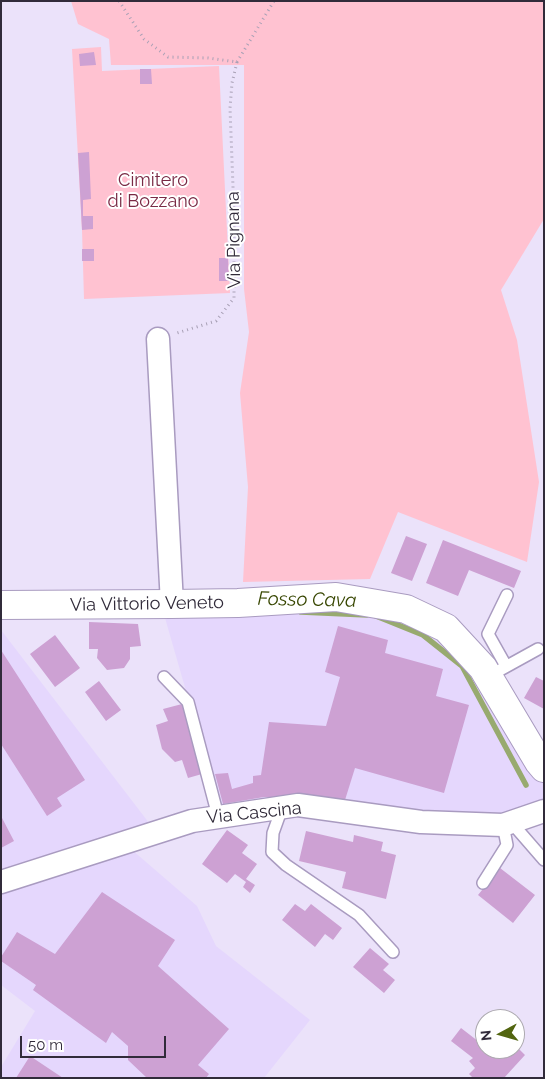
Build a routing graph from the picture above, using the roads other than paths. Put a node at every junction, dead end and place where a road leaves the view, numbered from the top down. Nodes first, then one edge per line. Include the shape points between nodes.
1 (158, 339) road end
2 (507, 595) dead end
3 (1, 604) edge
4 (172, 604) junction
5 (538, 649) dead end
6 (497, 671) junction
7 (164, 676) dead end
8 (544, 768) edge
9 (282, 808) junction
10 (544, 811) edge
11 (218, 816) junction
12 (507, 824) junction
13 (544, 860) edge
14 (1, 882) edge
15 (483, 883) dead end
16 (393, 952) dead end

1 - 4 street
2 - 6 lane via 488,634
3 - 4 street, Via Vittorio Veneto
4 - 6 street, Via Vittorio Veneto via 336,597 406,609 446,628 483,668
5 - 6 lane
6 - 8 street, Via Vittorio Veneto
7 - 11 lane via 188,702
9 - 11 street, Via Cascina
9 - 12 street, Via Cascina via 298,805 421,822
9 - 16 lane via 272,852 359,915
10 - 12 street, Via Cascina
11 - 14 street, Via Cascina via 192,820
12 - 13 lane
12 - 15 lane via 507,845

